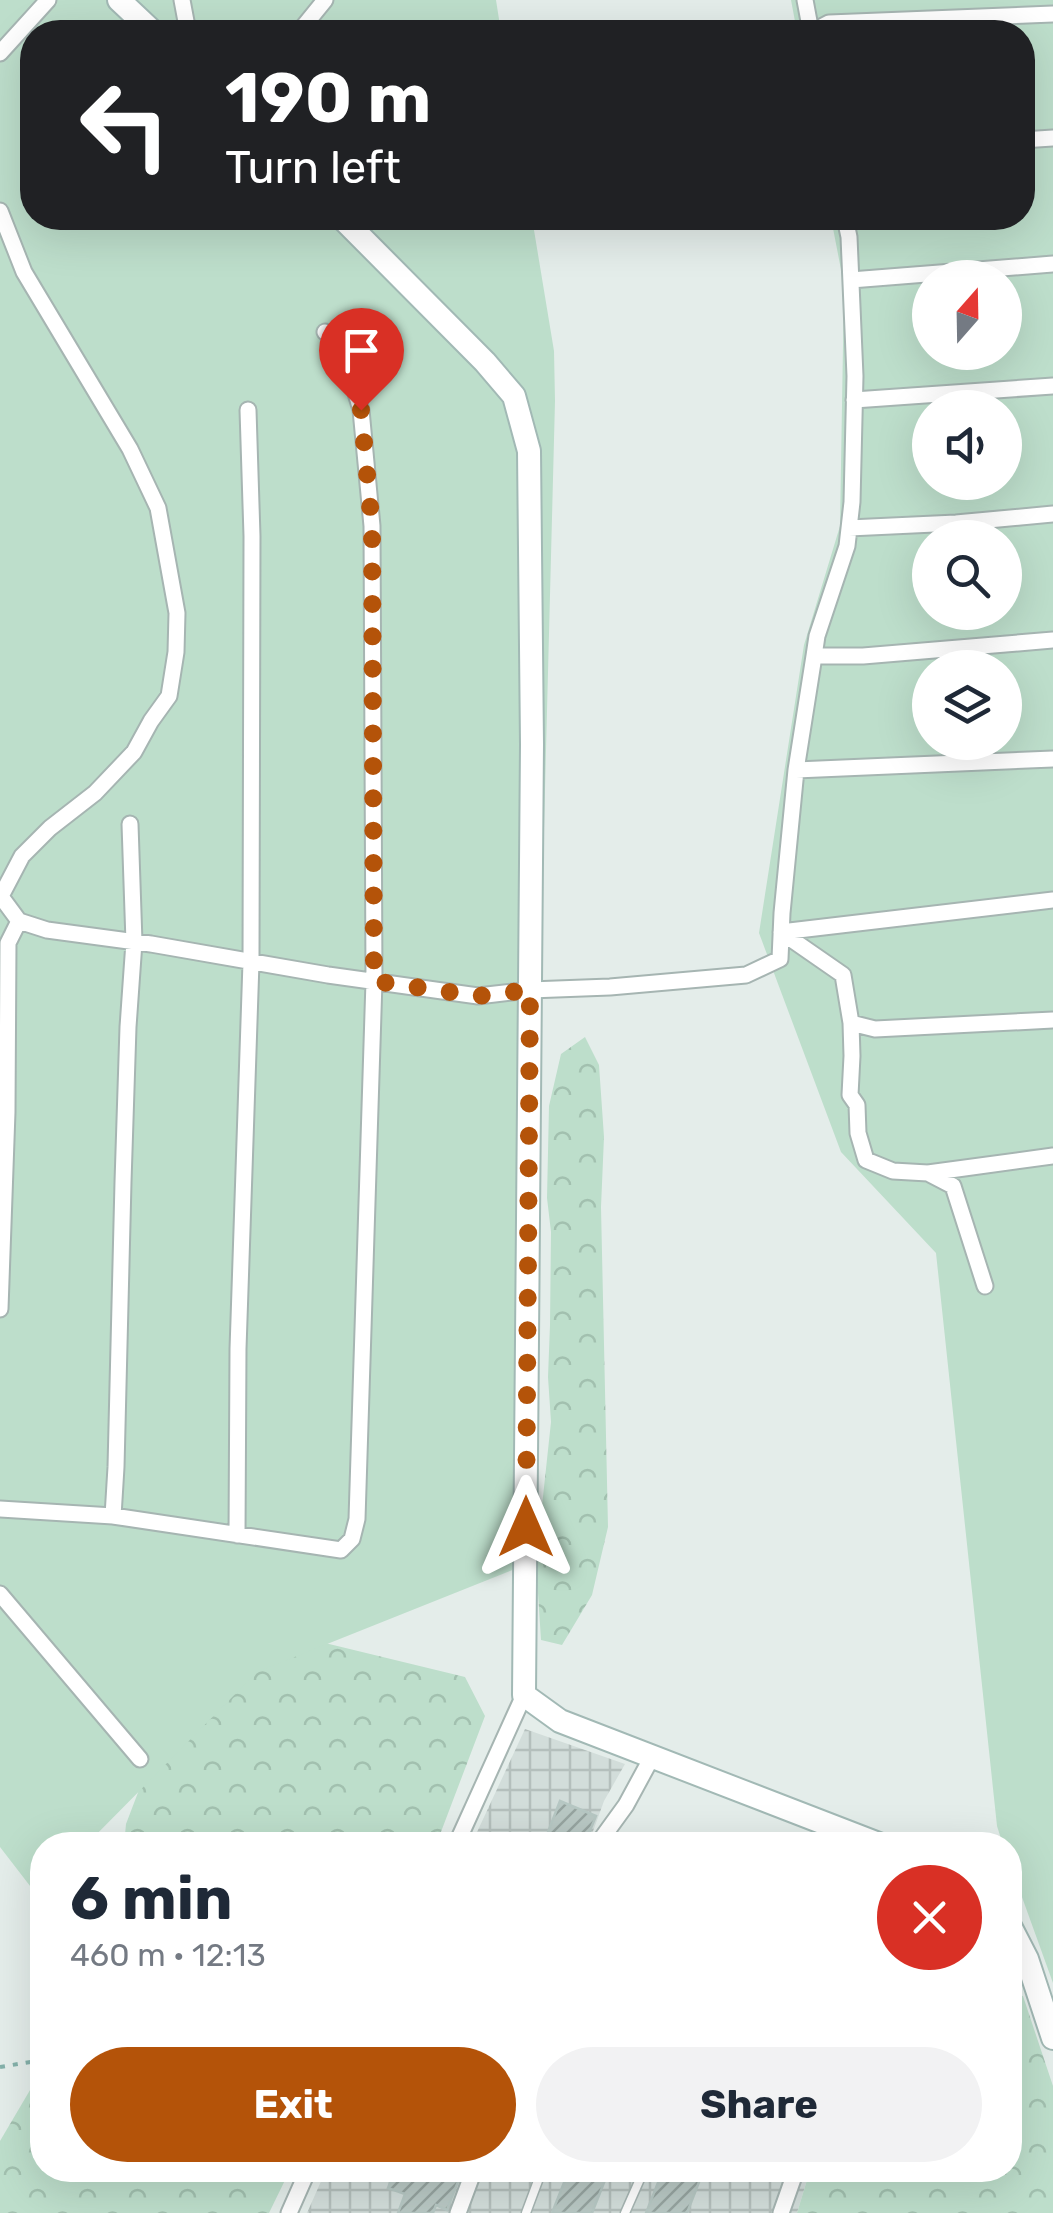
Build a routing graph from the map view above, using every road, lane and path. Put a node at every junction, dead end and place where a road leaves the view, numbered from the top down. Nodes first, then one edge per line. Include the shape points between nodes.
1 (48, 0) edge
2 (119, 0) edge
3 (325, 0) edge
4 (1053, 14) edge
5 (30, 20) edge
6 (140, 20) edge
7 (309, 20) edge
8 (904, 20) edge
9 (20, 31) edge
10 (0, 53) edge
11 (0, 211) edge
12 (354, 230) edge
13 (847, 230) edge
14 (1053, 264) edge
15 (851, 280) junction
16 (324, 332) dead end
17 (1053, 386) edge
18 (854, 400) junction
19 (248, 410) dead end
20 (1053, 514) edge
21 (849, 528) junction
22 (1053, 640) edge
23 (814, 656) junction
24 (1053, 759) edge
25 (796, 770) junction
26 (130, 824) dead end
27 (1, 898) edge
28 (1053, 900) edge
29 (19, 921) junction
30 (781, 932) junction
31 (134, 942) junction
32 (251, 962) junction
33 (374, 981) junction
34 (530, 990) junction
35 (1053, 1020) edge
36 (850, 1023) junction
37 (1053, 1156) edge
38 (928, 1174) junction
39 (985, 1286) dead end
40 (0, 1309) edge
41 (0, 1509) edge
42 (113, 1516) junction
43 (237, 1535) junction
44 (0, 1595) edge
45 (524, 1695) junction
46 (652, 1756) junction
47 (140, 1759) dead end
48 (462, 1832) edge
49 (607, 1832) edge
50 (848, 1832) edge
51 (1022, 1949) edge
52 (1053, 2038) edge
53 (30, 2062) edge
54 (0, 2067) edge
55 (302, 2182) edge
56 (470, 2182) edge
57 (538, 2182) edge
58 (639, 2182) edge
59 (792, 2182) edge
60 (288, 2213) edge
61 (458, 2213) edge
62 (526, 2213) edge
63 (625, 2213) edge
64 (782, 2213) edge

1 - 5 street
2 - 6 street
3 - 7 street
4 - 8 street
9 - 10 street
11 - 27 street via 24,272 158,508 177,613 169,696 134,752 22,856
12 - 34 street via 514,396 529,450
13 - 15 street
14 - 15 street
15 - 18 street
16 - 33 street via 340,340 361,410 372,526
17 - 18 street
18 - 21 street
19 - 32 street
20 - 21 street
21 - 23 street
22 - 23 street
23 - 25 street
24 - 25 street
25 - 30 street
26 - 31 street
27 - 29 street
28 - 30 street
29 - 31 street
29 - 40 street via 8,943
30 - 34 street via 780,960 746,975
30 - 36 street via 842,975
31 - 32 street
31 - 42 street
32 - 33 street
32 - 43 street
33 - 34 street via 478,996
33 - 43 street via 352,1540 341,1550
34 - 45 street
35 - 36 street via 874,1028
36 - 38 street via 850,1095 866,1160
37 - 38 street
38 - 39 street via 952,1186
41 - 42 street
42 - 43 street
44 - 47 street
45 - 46 street via 560,1721
45 - 48 street
46 - 49 street
46 - 50 street
51 - 52 street
53 - 54 path
55 - 60 street
56 - 61 street
57 - 62 lane
58 - 63 lane
59 - 64 street

